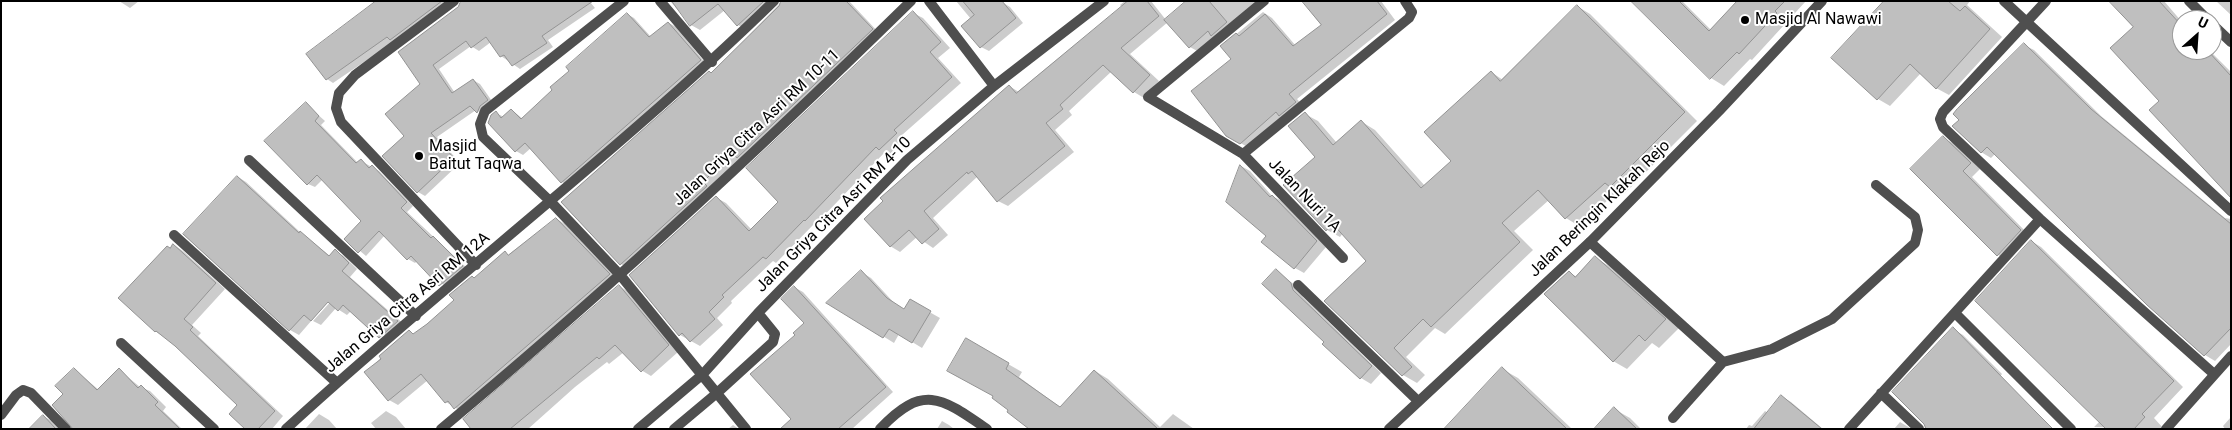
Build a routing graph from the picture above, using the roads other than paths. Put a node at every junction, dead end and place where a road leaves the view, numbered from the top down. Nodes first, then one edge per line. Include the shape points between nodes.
1 (454, 1) edge
2 (624, 1) edge
3 (660, 1) edge
4 (774, 1) edge
5 (911, 1) edge
6 (928, 1) edge
7 (1104, 1) edge
8 (1264, 1) edge
9 (1405, 1) edge
10 (1822, 1) edge
11 (2004, 1) edge
12 (2046, 1) edge
13 (2189, 1) edge
14 (2198, 10) edge
15 (2028, 22) junction
16 (712, 62) junction
17 (994, 86) junction
18 (1243, 154) junction
19 (249, 160) dead end
20 (1876, 186) dead end
21 (551, 202) junction
22 (2231, 211) edge
23 (2040, 219) junction
24 (174, 235) dead end
25 (1590, 242) junction
26 (1343, 258) dead end
27 (476, 265) junction
28 (621, 276) junction
29 (1298, 285) dead end
30 (1955, 312) junction
31 (758, 313) junction
32 (416, 316) junction
33 (121, 343) dead end
34 (2231, 356) edge
35 (1723, 362) junction
36 (703, 374) junction
37 (2214, 374) junction
38 (337, 382) junction
39 (717, 393) junction
40 (1881, 394) junction
41 (1418, 401) junction
42 (1, 415) edge
43 (1673, 418) dead end
44 (66, 429) edge
45 (214, 429) edge
46 (286, 429) edge
47 (441, 429) edge
48 (638, 429) edge
49 (674, 429) edge
50 (746, 429) edge
51 (880, 429) edge
52 (987, 429) edge
53 (1389, 429) edge
54 (1849, 429) edge
55 (1919, 429) edge
56 (2071, 429) edge
57 (2166, 429) edge

1 - 27 street via 355,75 338,93 336,108 341,122
2 - 21 street via 485,111 480,124 483,137
3 - 16 street
4 - 16 street, Jalan Griya Citra Asri RM 12A
5 - 28 street, Jalan Griya Citra Asri RM 10-11
6 - 17 street
7 - 17 street, Jalan Griya Citra Asri RM 4-10
8 - 18 street, Jalan Nuri 1A via 1148,98
9 - 18 street via 1411,14
10 - 25 street, Jalan Beringin Klakah Rejo
11 - 15 street
12 - 15 street
13 - 14 street
15 - 22 street
15 - 23 street via 1940,119 1943,127
16 - 21 street, Jalan Griya Citra Asri RM 12A
17 - 31 street, Jalan Griya Citra Asri RM 4-10 via 907,160
18 - 26 street, Jalan Nuri 1A
19 - 32 street
20 - 35 street via 1915,217 1918,230 1915,243 1832,319 1772,350
21 - 27 street, Jalan Griya Citra Asri RM 12A
21 - 28 street
23 - 30 street
23 - 37 street
24 - 38 street
25 - 35 street
25 - 41 street, Jalan Beringin Klakah Rejo
27 - 32 street, Jalan Griya Citra Asri RM 12A
28 - 36 street
28 - 47 street, Jalan Griya Citra Asri RM 10-11
29 - 41 street
30 - 40 street
30 - 56 street
31 - 36 street, Jalan Griya Citra Asri RM 4-10
31 - 39 street via 775,334 773,342
32 - 38 street, Jalan Griya Citra Asri RM 12A
33 - 45 street
34 - 37 street
35 - 43 street
36 - 39 street
36 - 48 street, Jalan Griya Citra Asri RM 4-10
37 - 57 street
38 - 46 street, Jalan Griya Citra Asri RM 12A
39 - 49 street
39 - 50 street
40 - 54 street
40 - 55 street
41 - 53 street, Jalan Beringin Klakah Rejo
42 - 44 street via 22,390 30,393
51 - 52 street via 910,402 928,399 951,404

